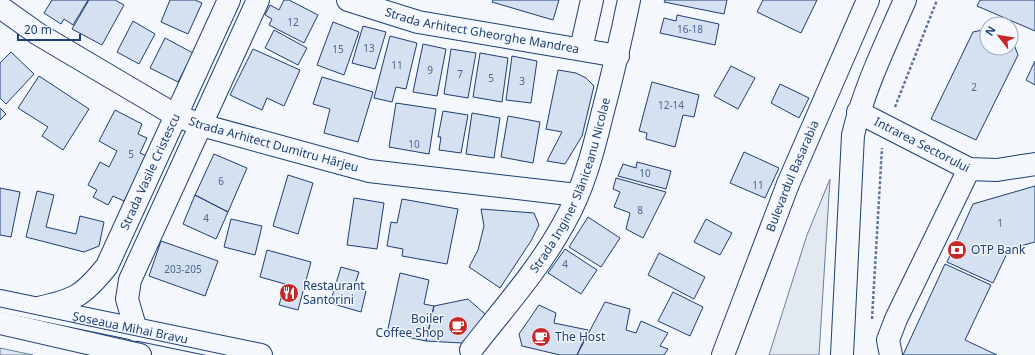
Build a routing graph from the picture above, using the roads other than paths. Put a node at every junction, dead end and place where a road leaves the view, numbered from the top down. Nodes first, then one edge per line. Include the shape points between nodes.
1 (229, 0) edge
2 (258, 0) edge
3 (348, 0) edge
4 (592, 0) edge
5 (629, 0) edge
6 (868, 0) edge
7 (905, 0) edge
8 (3, 16) edge
9 (581, 49) junction
10 (618, 56) junction
11 (858, 112) junction
12 (175, 115) junction
13 (201, 125) junction
14 (1035, 164) edge
15 (969, 170) junction
16 (577, 195) junction
17 (0, 301) edge
18 (38, 308) junction
19 (0, 323) edge
20 (136, 330) junction
21 (472, 350) dead end
22 (140, 355) edge
23 (261, 355) edge
24 (723, 355) edge
25 (842, 355) edge
26 (891, 355) edge

1 - 12 street, Strada Vasile Cristescu
2 - 13 street
3 - 9 street, Strada Arhitect Gheorghe Mandrea via 418,22
4 - 9 street
5 - 10 street, Strada Inginer Slăniceanu Nicolae
6 - 24 street, Bulevardul Basarabia via 785,191
7 - 11 street
8 - 12 street, Strada Arhitect Dumitru Hârjeu
9 - 10 street, Strada Arhitect Gheorghe Mandrea
10 - 16 street, Strada Inginer Slăniceanu Nicolae via 595,144
11 - 15 street, Intrarea Sectorului
11 - 25 street via 852,152
12 - 13 street, Strada Arhitect Dumitru Hârjeu
12 - 18 street, Strada Vasile Cristescu via 107,266 90,287 77,297
13 - 16 street, Strada Arhitect Dumitru Hârjeu via 368,171
13 - 20 street via 130,280 127,299
14 - 15 street, Intrarea Sectorului via 997,170
15 - 26 street via 896,319 888,340
16 - 21 street, Strada Inginer Slăniceanu Nicolae via 546,254
17 - 18 street, Șoseaua Mihai Bravu
18 - 20 street, Șoseaua Mihai Bravu
19 - 22 street
20 - 23 street, Șoseaua Mihai Bravu

